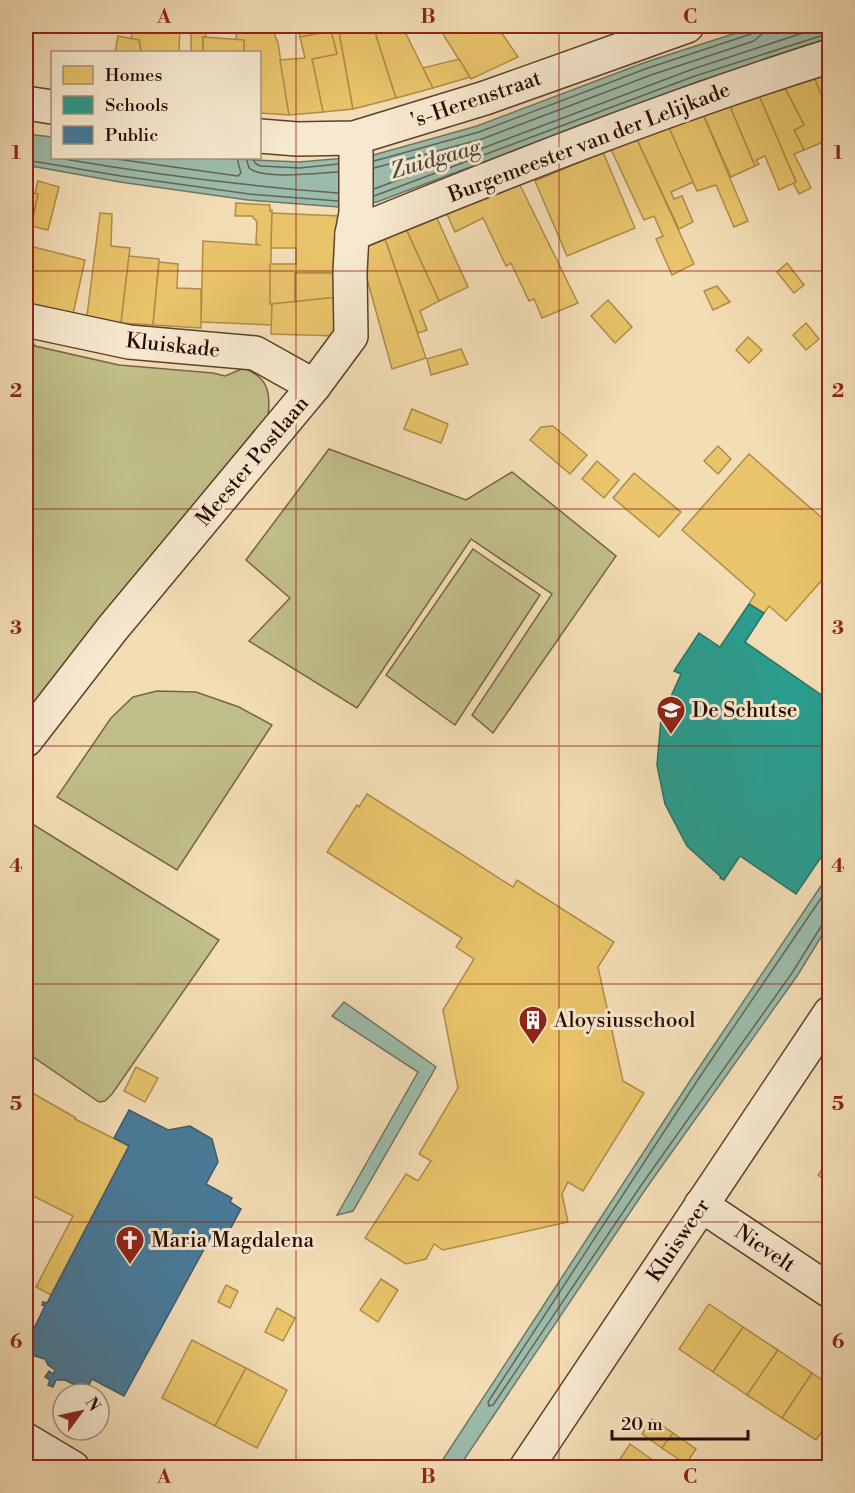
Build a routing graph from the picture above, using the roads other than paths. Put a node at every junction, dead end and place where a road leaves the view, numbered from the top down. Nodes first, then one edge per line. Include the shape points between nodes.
1 (687, 26) edge
2 (644, 32) edge
3 (830, 56) edge
4 (26, 103) edge
5 (51, 107) edge
6 (261, 136) edge
7 (355, 146) junction
8 (354, 223) junction
9 (26, 320) edge
10 (314, 386) junction
11 (26, 740) edge
12 (830, 1012) edge
13 (701, 1205) junction
14 (830, 1291) edge
15 (26, 1440) edge
16 (73, 1467) edge
17 (526, 1467) edge

1 - 2 street, 's-Herenstraat
2 - 7 street, 's-Herenstraat via 485,98
3 - 8 street, Burgemeester van der Lelijkade via 752,80
4 - 5 street
6 - 7 street, 's-Herenstraat
7 - 8 street, Meester Postlaan
8 - 10 street, Meester Postlaan via 351,336
9 - 10 street, Kluiskade via 129,342 255,353
10 - 11 street, Meester Postlaan via 112,629
12 - 13 street, Kluisweer
13 - 14 street, Nievelt
13 - 17 street, Kluisweer
15 - 16 street

